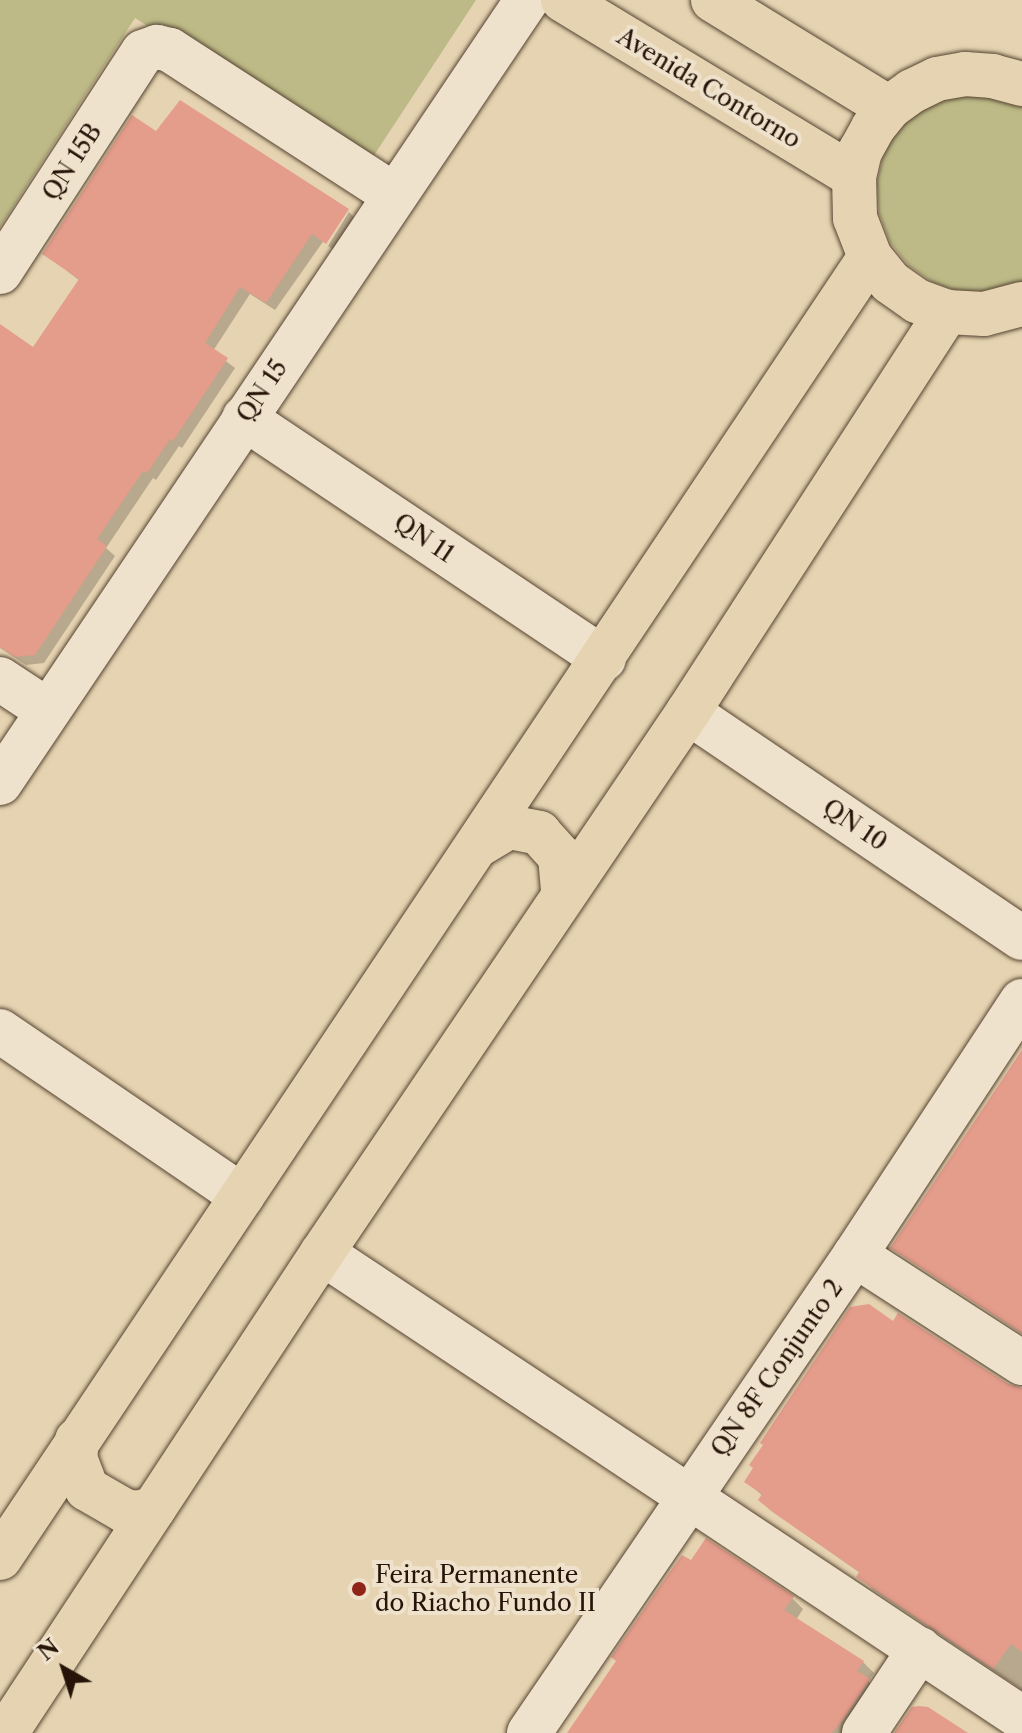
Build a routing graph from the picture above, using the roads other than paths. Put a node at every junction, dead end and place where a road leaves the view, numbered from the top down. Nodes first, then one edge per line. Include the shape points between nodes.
1 (527, 0) edge
2 (563, 0) edge
3 (713, 0) edge
4 (1012, 73) edge
5 (889, 108) junction
6 (854, 176) junction
7 (394, 195) junction
8 (870, 257) junction
9 (0, 272) edge
10 (1022, 304) edge
11 (947, 312) junction
12 (244, 418) junction
13 (604, 659) junction
14 (0, 679) edge
15 (47, 710) junction
16 (688, 712) junction
17 (0, 783) edge
18 (477, 846) junction
19 (563, 892) junction
20 (1022, 938) edge
21 (1022, 1001) edge
22 (0, 1031) edge
23 (242, 1196) junction
24 (322, 1253) junction
25 (855, 1255) junction
26 (1022, 1363) edge
27 (77, 1440) junction
28 (688, 1498) junction
29 (154, 1508) junction
30 (0, 1558) edge
31 (920, 1649) junction
32 (1022, 1718) edge
33 (6, 1733) edge
34 (529, 1733) edge
35 (864, 1733) edge

1 - 7 street, QN 15
2 - 6 main road, Avenida Contorno
3 - 5 main road
4 - 5 main road via 937,79
5 - 6 main road via 860,151
6 - 8 main road via 855,218
7 - 9 street, QN 15B via 170,50 157,47 143,52
7 - 12 street, QN 15
8 - 11 main road via 890,282 917,301
8 - 13 main road
10 - 11 main road via 984,314
11 - 16 main road
12 - 13 street, QN 11
12 - 15 street, QN 15
13 - 18 main road
14 - 15 street
15 - 17 street, QN 15
16 - 19 main road
16 - 20 street, QN 10
18 - 19 main road via 509,827 539,833 560,856
18 - 23 main road
19 - 24 main road
21 - 25 street, QN 8F Conjunto 2
22 - 23 street
23 - 27 main road
24 - 28 street
24 - 29 main road
25 - 26 street
25 - 28 street, QN 8F Conjunto 2
27 - 29 main road via 75,1458 87,1489 125,1511
27 - 30 main road
28 - 31 street
28 - 34 street, QN 8F Conjunto 2
29 - 33 main road
31 - 32 street
31 - 35 street

